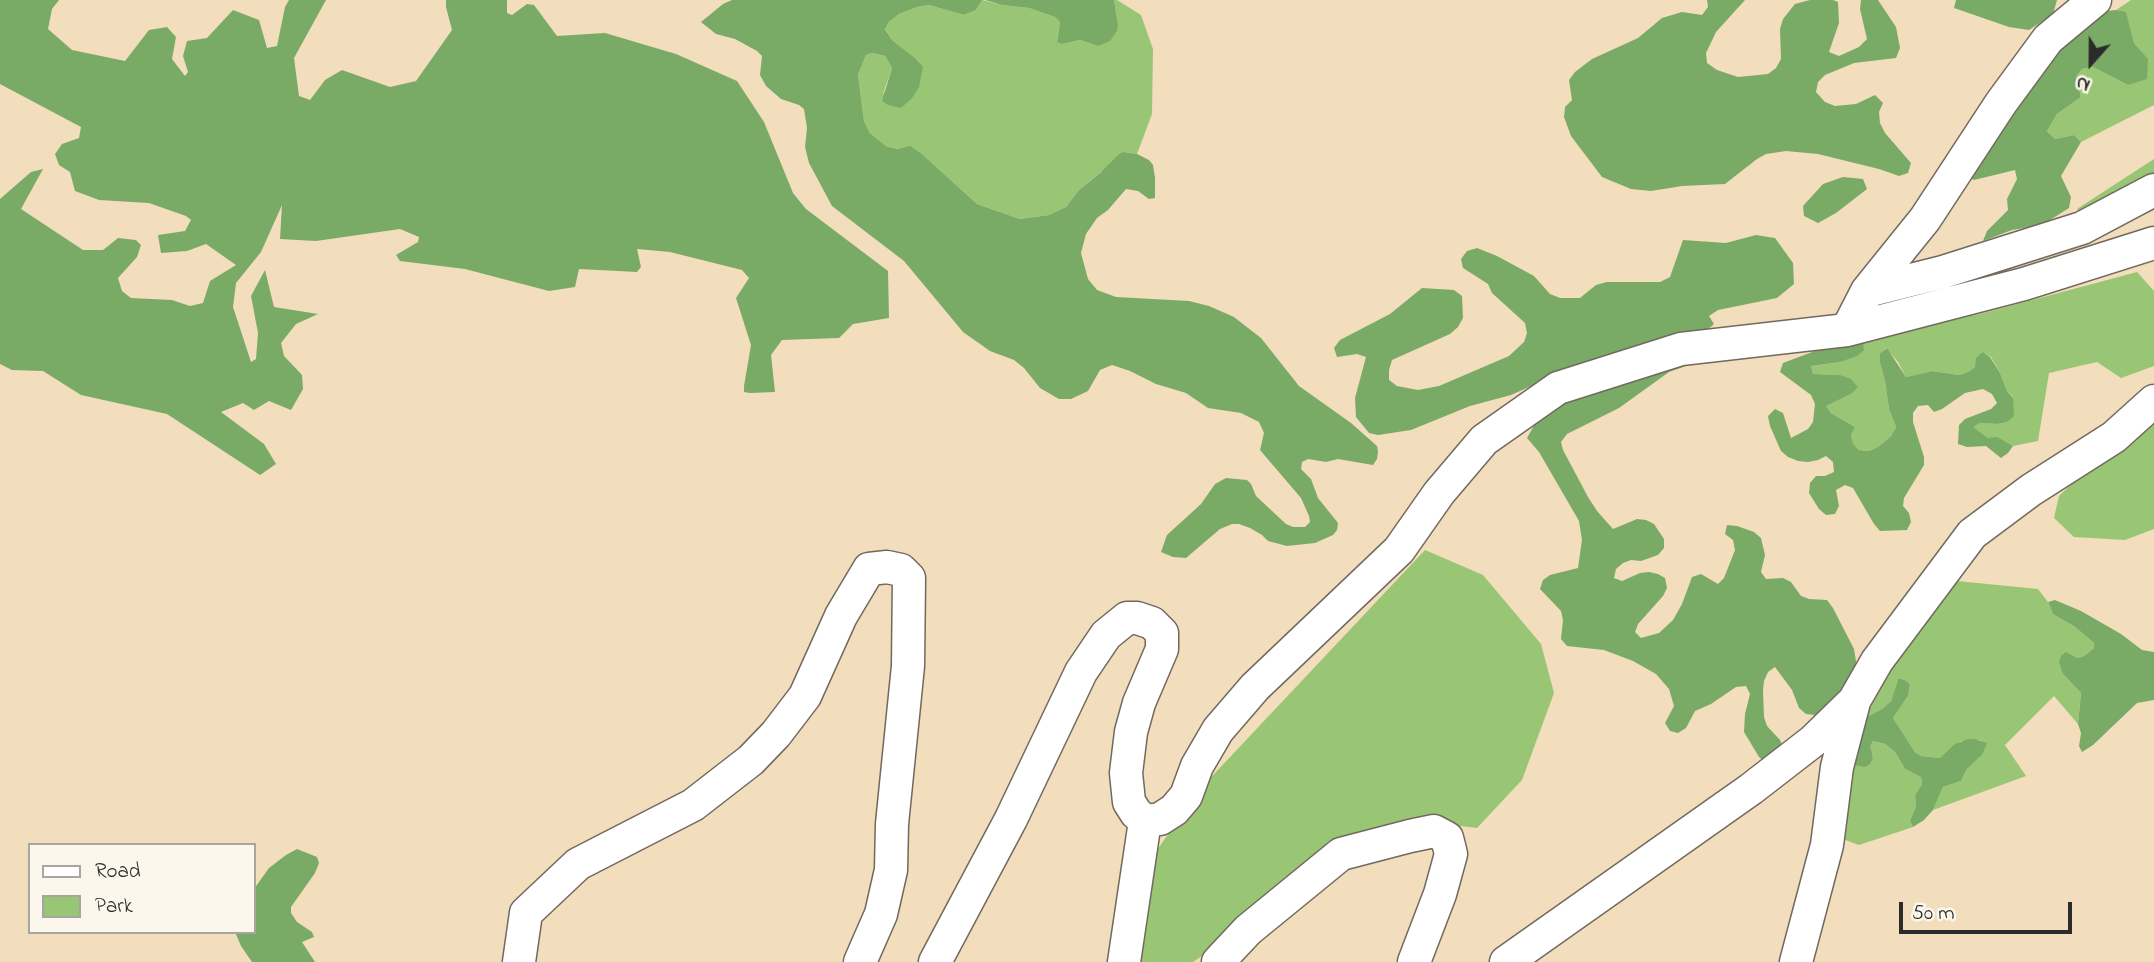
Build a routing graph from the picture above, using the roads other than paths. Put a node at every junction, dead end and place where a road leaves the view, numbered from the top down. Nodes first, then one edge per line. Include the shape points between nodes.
1 (2095, 0) edge
2 (2154, 190) edge
3 (2154, 243) edge
4 (1867, 291) junction
5 (1847, 330) junction
6 (2154, 401) edge
7 (1854, 701) junction
8 (1144, 821) junction
9 (519, 962) edge
10 (860, 962) edge
11 (935, 962) edge
12 (1124, 962) edge
13 (1218, 962) edge
14 (1414, 962) edge
15 (1506, 962) edge
16 (1796, 962) edge

1 - 4 street via 2048,39 1925,219
2 - 4 street via 2082,229
3 - 5 street via 2024,284
4 - 5 street
5 - 8 street via 1681,349 1558,388 1485,440 1439,493 1399,550 1255,687 1218,730 1186,796 1174,810 1160,819
6 - 7 street via 2114,437 1972,534 1877,661
7 - 15 street via 1813,741 1752,789
7 - 16 street via 1837,767 1827,845
8 - 11 street via 1129,802 1126,773 1131,732 1162,649 1162,633 1152,623 1127,618 1106,635 1081,672
8 - 12 street
9 - 10 street via 526,913 578,864 692,805 751,760 776,734 805,696 841,616 869,569 887,567 901,570 909,578 908,666 891,870 881,914
13 - 14 street via 1259,921 1340,855 1434,831 1447,838 1451,854

